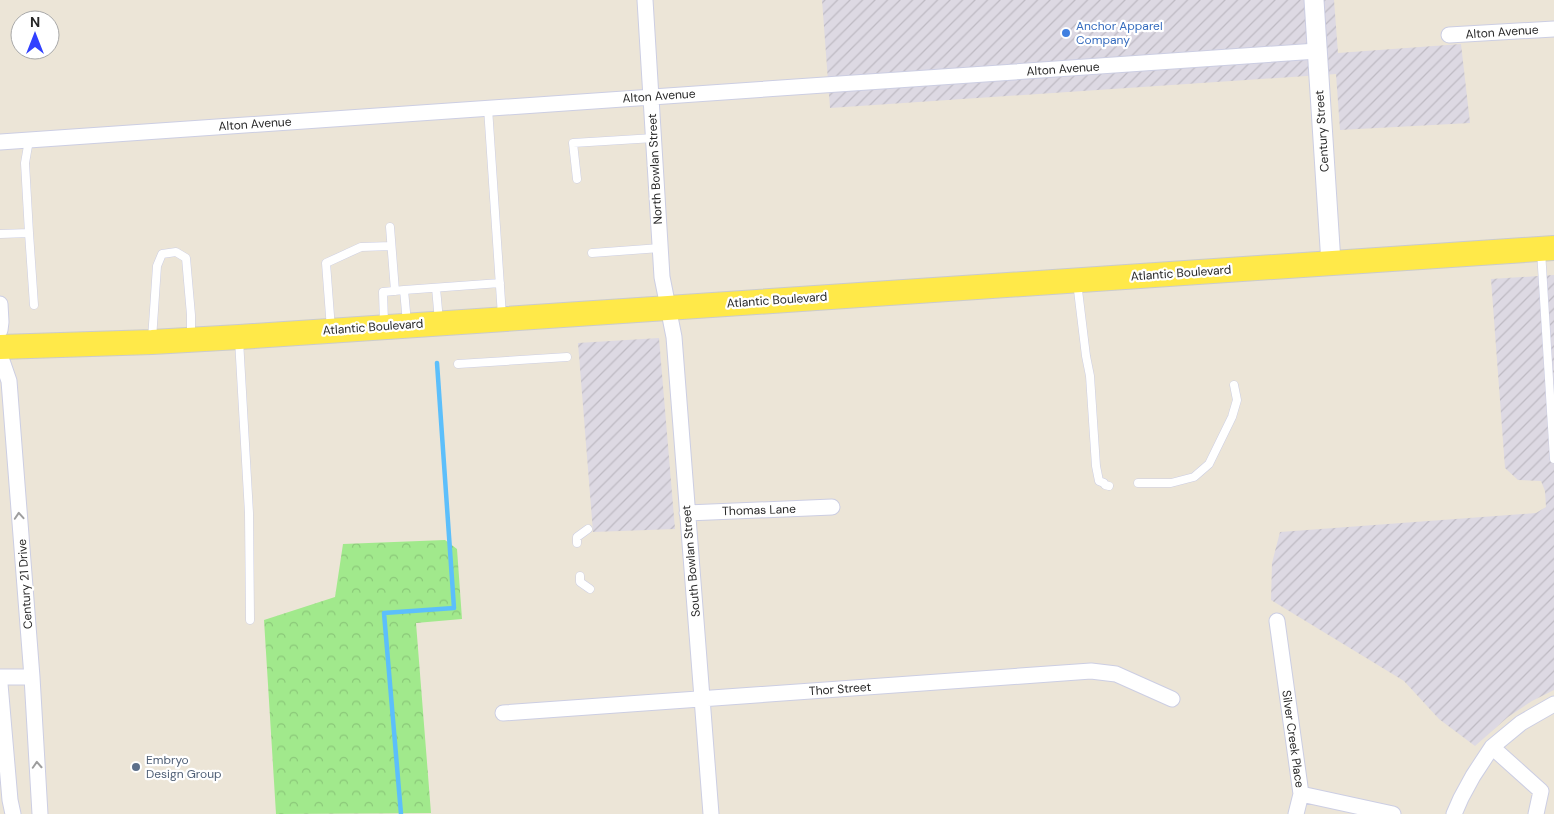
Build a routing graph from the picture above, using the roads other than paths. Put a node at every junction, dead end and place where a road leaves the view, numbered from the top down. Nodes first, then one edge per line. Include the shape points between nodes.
1 (645, 0) edge
2 (1314, 0) edge
3 (1554, 28) edge
4 (1450, 35) dead end
5 (1318, 51) junction
6 (651, 97) junction
7 (488, 108) junction
8 (654, 138) junction
9 (29, 140) junction
10 (0, 142) edge
11 (577, 179) dead end
12 (390, 226) dead end
13 (29, 233) junction
14 (0, 234) edge
15 (392, 246) junction
16 (660, 248) junction
17 (1548, 248) edge
18 (592, 253) dead end
19 (1331, 262) junction
20 (1077, 280) junction
21 (500, 283) junction
22 (436, 288) junction
23 (404, 290) junction
24 (395, 291) junction
25 (0, 304) edge
26 (34, 305) dead end
27 (668, 308) junction
28 (502, 319) junction
29 (439, 323) junction
30 (396, 326) junction
31 (0, 330) edge
32 (331, 330) junction
33 (239, 336) junction
34 (191, 340) junction
35 (152, 342) junction
36 (0, 347) edge
37 (0, 355) edge
38 (567, 357) dead end
39 (458, 364) dead end
40 (1234, 385) dead end
41 (1554, 459) edge
42 (1138, 483) dead end
43 (1109, 486) dead end
44 (832, 507) dead end
45 (686, 513) junction
46 (588, 529) dead end
47 (577, 543) dead end
48 (580, 576) dead end
49 (590, 589) dead end
50 (250, 620) dead end
51 (1277, 621) dead end
52 (0, 677) edge
53 (32, 677) junction
54 (0, 684) edge
55 (702, 699) junction
56 (1172, 699) dead end
57 (1554, 704) edge
58 (503, 713) dead end
59 (1492, 747) junction
60 (1547, 790) edge
61 (1301, 794) junction
62 (13, 814) edge
63 (40, 814) edge
64 (711, 814) edge
65 (1296, 814) edge
66 (1393, 814) edge
67 (1454, 814) edge
68 (1536, 814) edge

1 - 6 street, North Bowlan Street
2 - 5 street, Century Street
3 - 4 street, Alton Avenue
5 - 6 street, Alton Avenue
5 - 19 street, Century Street
6 - 7 street, Alton Avenue
6 - 8 street, North Bowlan Street
7 - 9 street, Alton Avenue
7 - 21 lane
8 - 11 lane via 573,143
8 - 16 street, North Bowlan Street
9 - 10 street, Alton Avenue
9 - 13 lane via 25,163
12 - 15 lane
13 - 14 lane
13 - 26 lane
15 - 24 lane
15 - 32 lane via 361,247 326,263
16 - 18 lane
16 - 27 street, North Bowlan Street
17 - 19 main road, Atlantic Boulevard
17 - 41 lane
19 - 20 main road, Atlantic Boulevard
20 - 27 main road, Atlantic Boulevard
20 - 43 lane via 1090,376 1098,481
21 - 22 lane
21 - 28 lane
22 - 23 lane
22 - 29 lane
23 - 24 lane
23 - 30 lane
24 - 30 lane via 383,292
25 - 31 street
27 - 28 main road, Atlantic Boulevard
27 - 45 street, South Bowlan Street via 674,337
28 - 29 main road, Atlantic Boulevard
29 - 30 main road, Atlantic Boulevard
30 - 32 main road, Atlantic Boulevard
32 - 33 main road, Atlantic Boulevard
33 - 34 main road, Atlantic Boulevard
33 - 50 lane via 249,513
34 - 35 main road, Atlantic Boulevard
34 - 35 lane via 186,258 176,252 162,254 157,266
35 - 36 main road, Atlantic Boulevard
53 -> 37 street, Century 21 Drive via 9,381
38 - 39 lane
40 - 42 lane via 1237,400 1209,464 1194,478 1171,483
44 - 45 street, Thomas Lane
45 - 55 street, South Bowlan Street
46 - 47 lane via 577,537
48 - 49 lane via 580,582
51 - 61 street, Silver Creek Place
52 - 53 street
63 -> 53 street, Century 21 Drive
54 - 62 street
55 - 56 street, Thor Street via 1091,671 1116,674
55 - 58 street, Thor Street
55 - 64 street, South Bowlan Street
57 - 59 street via 1521,723
59 - 60 street
59 - 67 street via 1472,776
60 - 68 street
61 - 65 street
61 - 66 street, Silver Creek Place

